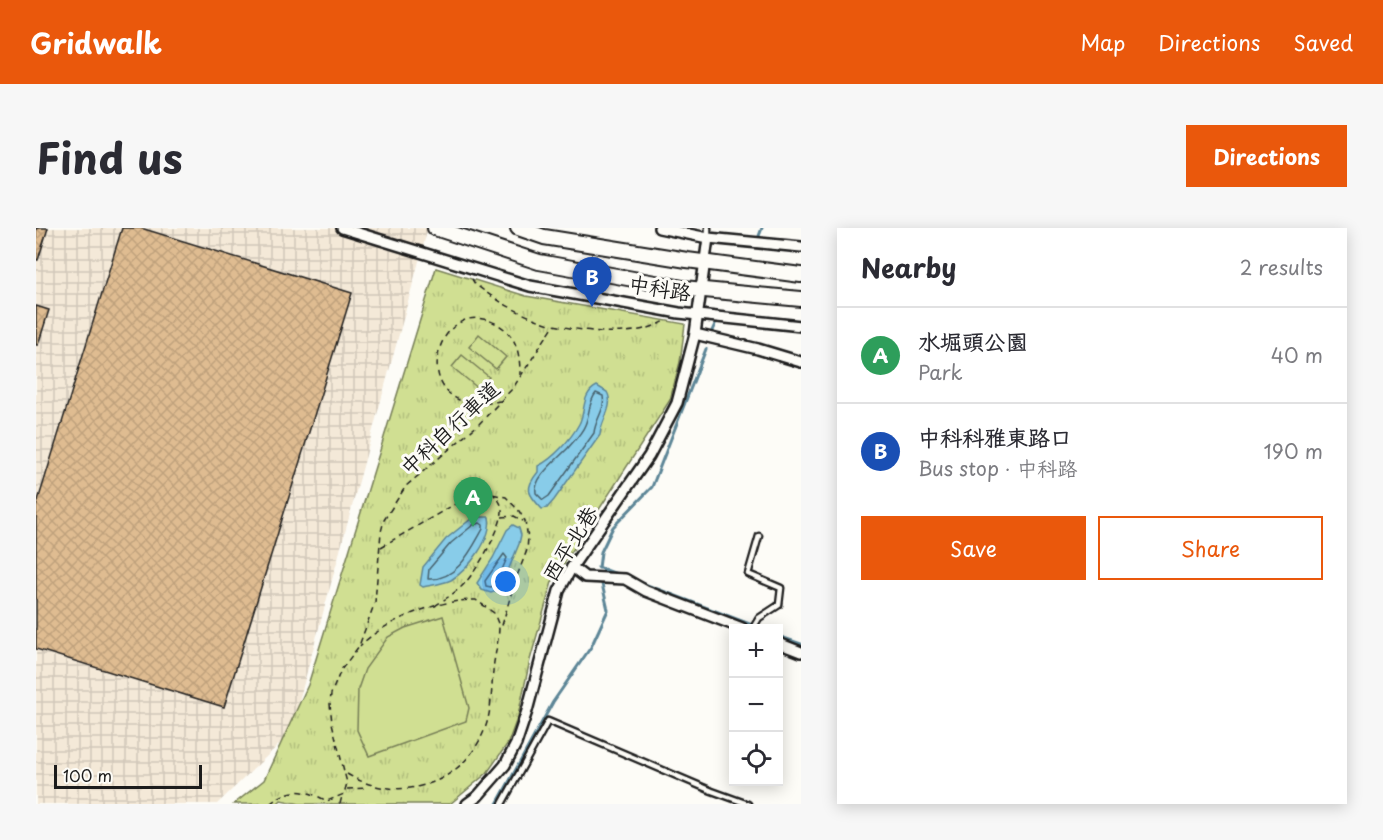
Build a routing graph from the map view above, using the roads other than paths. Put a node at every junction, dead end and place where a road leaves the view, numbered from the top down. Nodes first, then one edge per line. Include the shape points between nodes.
1 (435, 228) edge
2 (518, 228) edge
3 (659, 228) edge
4 (346, 229) edge
5 (708, 233) edge
6 (801, 247) edge
7 (705, 262) junction
8 (801, 275) edge
9 (700, 290) junction
10 (801, 299) edge
11 (698, 315) junction
12 (801, 326) edge
13 (695, 334) junction
14 (801, 362) edge
15 (759, 536) dead end
16 (572, 567) junction
17 (732, 624) edge
18 (755, 624) edge
19 (783, 645) edge
20 (801, 652) edge
21 (467, 804) edge
22 (502, 804) edge
23 (748, 804) edge

1 - 9 street, 中科路 via 539,262
2 - 7 street, 中科路 via 544,237
3 - 5 street
4 - 11 street, 中科路 via 530,286
5 - 6 street
5 - 7 street, 西平北巷
7 - 8 street, 中科路
7 - 9 street, 西平北巷
9 - 10 street, 中科路
9 - 11 street, 西平北巷
11 - 12 street, 中科路
11 - 13 street, 西平北巷
13 - 14 street
13 - 16 street, 西平北巷 via 677,403 649,456
15 - 18 lane via 748,574 782,588 779,605
16 - 17 street via 585,577 625,579
16 - 21 street, 西平北巷 via 553,609 516,744 505,765
19 - 20 street
22 - 23 lane via 548,721

